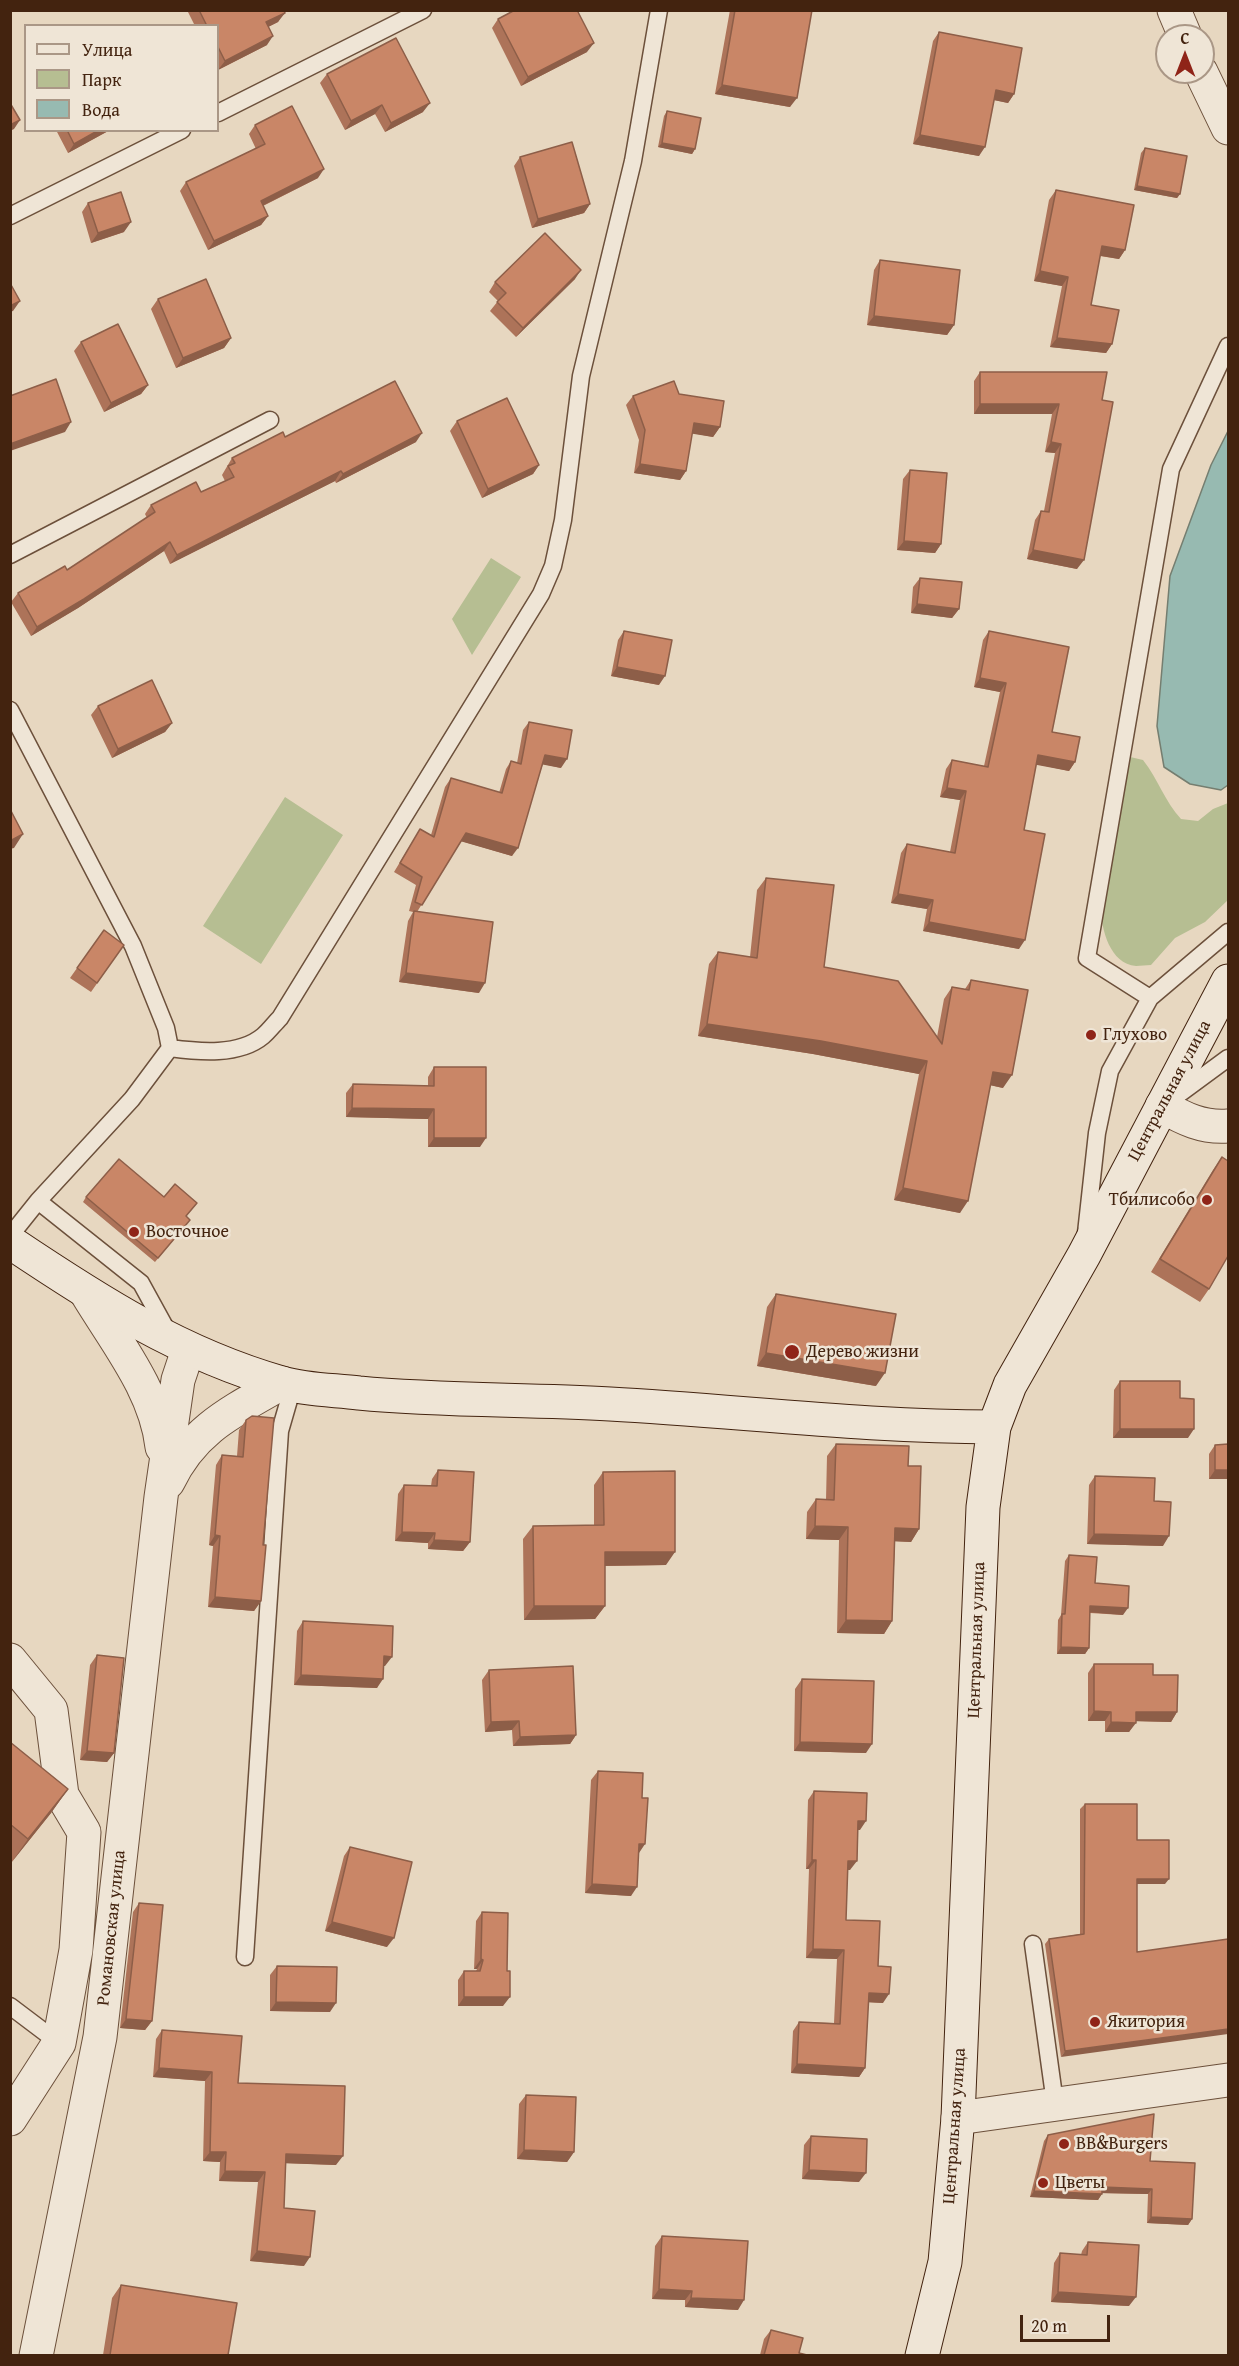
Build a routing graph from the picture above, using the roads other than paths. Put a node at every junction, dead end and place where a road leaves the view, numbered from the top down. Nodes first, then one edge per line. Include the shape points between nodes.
1 (423, 10) edge
2 (659, 10) edge
3 (1174, 10) edge
4 (1180, 24) edge
5 (1207, 84) edge
6 (219, 112) edge
7 (1228, 128) edge
8 (178, 132) edge
9 (10, 216) edge
10 (1228, 346) edge
11 (270, 420) dead end
12 (10, 555) edge
13 (10, 710) edge
14 (1228, 932) edge
15 (1228, 981) edge
16 (1150, 998) junction
17 (170, 1048) junction
18 (1228, 1058) edge
19 (1162, 1107) junction
20 (1228, 1126) edge
21 (38, 1201) junction
22 (10, 1236) edge
23 (10, 1242) edge
24 (1084, 1255) junction
25 (87, 1294) junction
26 (181, 1346) junction
27 (287, 1385) junction
28 (994, 1427) junction
29 (161, 1497) junction
30 (10, 1660) edge
31 (1033, 1944) dead end
32 (245, 1957) dead end
33 (10, 2006) edge
34 (59, 2043) junction
35 (1228, 2080) edge
36 (1055, 2103) junction
37 (958, 2118) junction
38 (10, 2119) edge
39 (36, 2355) edge
40 (922, 2355) edge

1 - 6 lane
2 - 17 lane via 633,161 581,376 553,566 541,594 279,1018 261,1037 231,1050 195,1052
3 - 4 street
5 - 7 street
8 - 9 lane
10 - 16 lane via 1171,470 1088,958
11 - 12 lane
13 - 17 lane via 133,946 166,1028
14 - 16 lane
15 - 19 street, Центральная улица
16 - 24 lane via 1110,1071 1097,1133
17 - 21 lane via 132,1100
18 - 19 lane
19 - 20 street via 1187,1120 1212,1127
19 - 24 street, Центральная улица
21 - 22 lane
21 - 26 lane via 141,1283
23 - 25 street
24 - 28 street, Центральная улица via 1010,1385
25 - 26 street
25 - 29 street, Романовская улица via 154,1409 162,1452
26 - 27 street
26 - 29 street, Романовская улица
27 - 28 street via 385,1395 610,1404 923,1427
27 - 29 street, Романовская улица via 222,1417 196,1438 177,1463
27 - 32 lane via 280,1431
28 - 37 street, Центральная улица via 983,1507
29 - 39 street, Романовская улица via 100,2037
30 - 34 street via 51,1710 62,1795 84,1832 76,1950
31 - 36 lane
33 - 34 lane
34 - 38 street
35 - 36 street
36 - 37 street
37 - 40 street, Центральная улица via 945,2262

